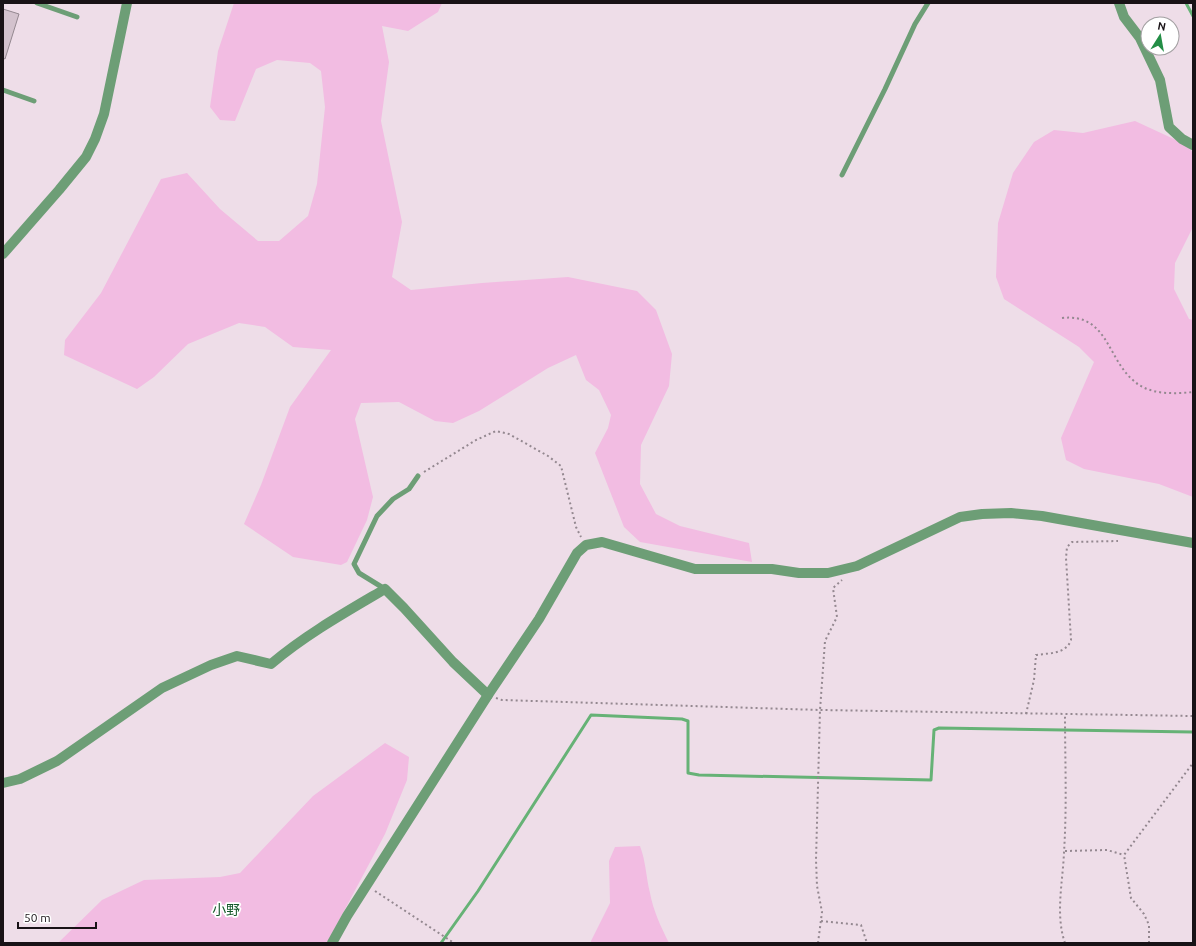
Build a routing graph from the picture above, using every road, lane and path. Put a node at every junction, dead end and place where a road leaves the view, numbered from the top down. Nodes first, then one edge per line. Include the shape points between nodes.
1 (37, 3) edge
2 (127, 3) edge
3 (928, 3) edge
4 (1119, 3) edge
5 (77, 17) dead end
6 (3, 90) edge
7 (34, 101) dead end
8 (1193, 145) edge
9 (842, 175) dead end
10 (3, 254) edge
11 (1062, 318) dead end
12 (1193, 392) edge
13 (418, 476) joint
14 (1121, 541) dead end
15 (1193, 543) edge
16 (586, 545) junction
17 (843, 579) dead end
18 (384, 589) junction
19 (488, 695) junction
20 (820, 710) junction
21 (1026, 714) junction
22 (1065, 714) junction
23 (1193, 716) edge
24 (1193, 763) edge
25 (3, 784) edge
26 (1065, 851) junction
27 (1124, 855) junction
28 (367, 886) junction
29 (821, 921) junction
30 (332, 943) edge
31 (454, 943) edge
32 (818, 943) edge
33 (867, 943) edge
34 (1065, 943) edge
35 (1149, 943) edge

1 - 5 lane
2 - 10 street via 104,114 95,139 86,157
3 - 9 lane via 915,24
4 - 8 street via 1124,17 1140,38 1160,80 1169,127
6 - 7 lane
11 - 12 path via 1073,317 1089,322 1104,336 1133,381 1146,389 1173,394
13 - 16 path via 476,440 496,431 509,434 561,466 576,526
13 - 18 lane via 409,489 393,499 377,516 354,564 359,573
14 - 21 path via 1072,542 1067,547 1071,640 1069,646 1060,652 1036,655 1034,680
15 - 16 street via 1042,516 1011,513 960,517 857,566 828,573 799,573 772,569 695,569 602,542
16 - 19 street via 577,553 539,619
17 - 20 path via 833,588 837,617 825,641
18 - 19 street
18 - 25 street via 341,615 271,664 237,656 212,665 162,688 57,761 20,779
19 - 20 path via 502,700
19 - 28 street
20 - 21 path
20 - 29 path via 816,860
21 - 22 path
22 - 23 path
22 - 26 path
24 - 27 path
26 - 27 path via 1107,850
26 - 34 path via 1061,933
27 - 35 path via 1132,898 1149,925
28 - 30 street
28 - 31 path
29 - 32 path
29 - 33 path via 861,925

